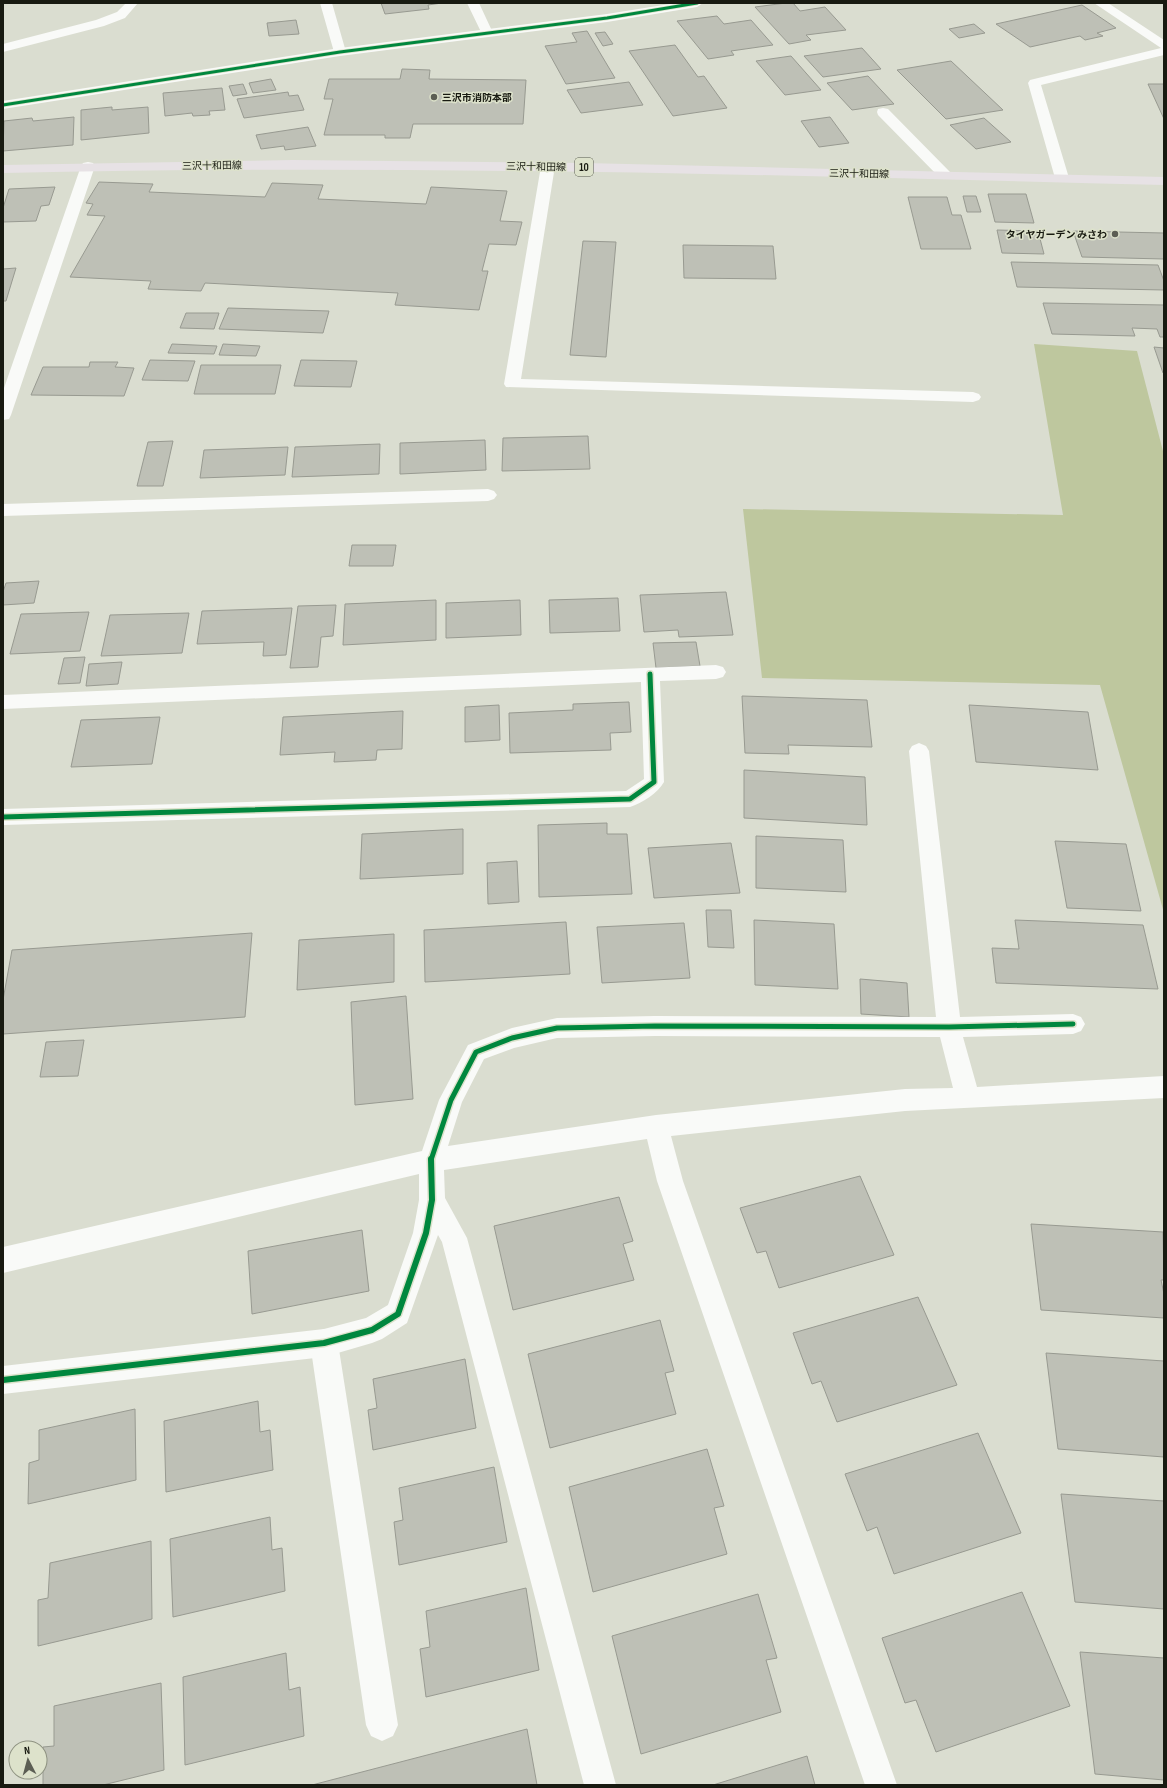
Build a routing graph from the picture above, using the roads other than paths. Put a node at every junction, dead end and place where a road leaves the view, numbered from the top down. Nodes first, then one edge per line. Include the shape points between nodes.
1 (132, 3) edge
2 (326, 3) edge
3 (473, 3) edge
4 (697, 3) edge
5 (1100, 3) edge
6 (487, 33) junction
7 (1164, 45) edge
8 (3, 48) edge
9 (1164, 51) edge
10 (340, 52) junction
11 (3, 105) edge
12 (884, 112) dead end
13 (88, 166) junction
14 (548, 166) junction
15 (3, 169) edge
16 (946, 175) junction
17 (1062, 178) junction
18 (1164, 181) edge
19 (973, 397) dead end
20 (3, 415) edge
21 (488, 495) dead end
22 (3, 510) edge
23 (716, 672) dead end
24 (650, 674) junction
25 (3, 702) edge
26 (919, 751) dead end
27 (3, 817) edge
28 (1073, 1024) dead end
29 (949, 1027) junction
30 (1164, 1087) edge
31 (968, 1098) junction
32 (656, 1126) junction
33 (431, 1160) junction
34 (432, 1200) junction
35 (3, 1260) edge
36 (324, 1343) junction
37 (3, 1380) edge
38 (382, 1725) dead end
39 (600, 1785) edge
40 (881, 1785) edge

1 - 8 street via 121,15 100,23
2 - 10 street
3 - 6 street
4 - 6 street via 607,18
5 - 7 street
6 - 10 street
9 - 17 street via 1034,83
10 - 11 street
12 - 16 street
13 - 14 main road, 三沢十和田線 / 10 via 348,163
13 - 15 main road, 三沢十和田線 / 10
13 - 20 street
14 - 16 main road, 三沢十和田線 / 10
14 - 19 street via 512,384
16 - 17 main road, 三沢十和田線 / 10
17 - 18 main road, 三沢十和田線 / 10
21 - 22 street
23 - 24 street
24 - 25 street
24 - 27 street via 654,782 630,799
26 - 29 street
28 - 29 street
29 - 31 street
29 - 33 street via 557,1028 512,1038 476,1052 451,1100
30 - 31 street
31 - 32 street via 904,1100
32 - 33 street
32 - 40 street via 670,1181
33 - 34 street
33 - 35 street
34 - 36 street via 426,1233 398,1314 372,1330
34 - 39 street via 454,1238
36 - 37 street
36 - 38 street

